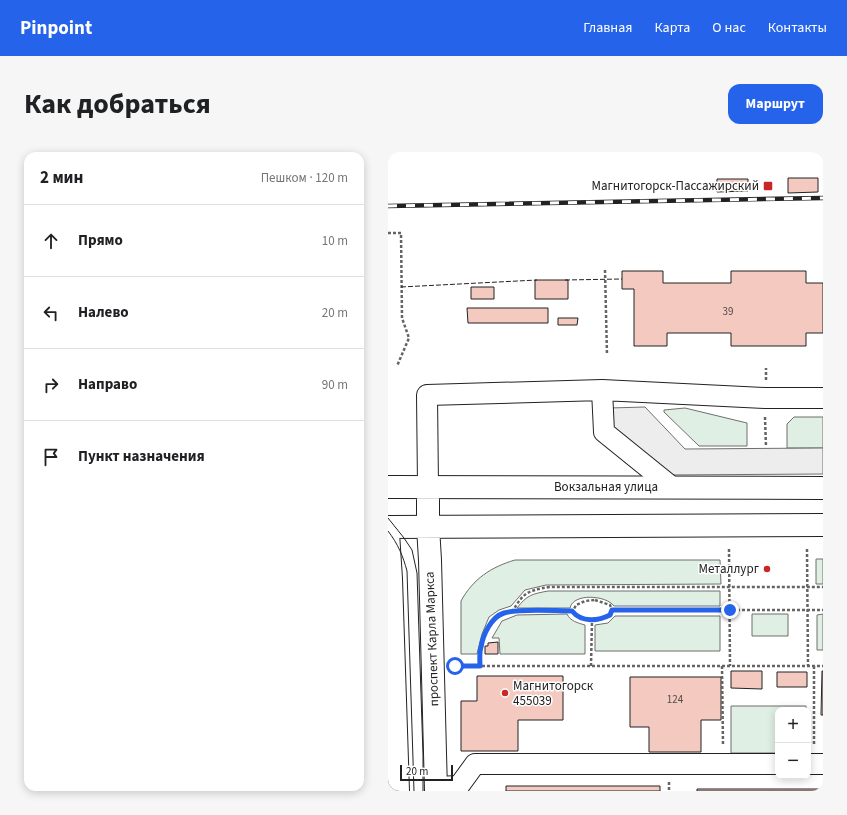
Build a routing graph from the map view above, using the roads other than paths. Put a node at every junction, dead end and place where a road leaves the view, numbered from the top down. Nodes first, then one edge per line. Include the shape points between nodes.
1 (602, 390) junction
2 (823, 398) edge
3 (428, 486) junction
4 (388, 487) edge
5 (672, 487) junction
6 (823, 488) edge
7 (823, 525) edge
8 (388, 527) edge
9 (428, 527) junction
10 (388, 533) edge
11 (389, 567) edge
12 (775, 764) edge
13 (461, 788) edge
14 (436, 789) edge
15 (398, 791) edge

1 - 2 lane via 765,398
1 - 3 lane via 427,395
1 - 5 lane via 604,432
3 - 4 main road, Вокзальная улица
3 - 5 main road, Вокзальная улица
3 - 9 main road, проспект Карла Маркса
5 - 6 main road, Вокзальная улица
7 - 9 main road
8 - 9 main road
9 - 14 main road, проспект Карла Маркса
10 - 11 main road
11 - 15 main road
12 - 13 lane via 475,764
13 - 14 lane

